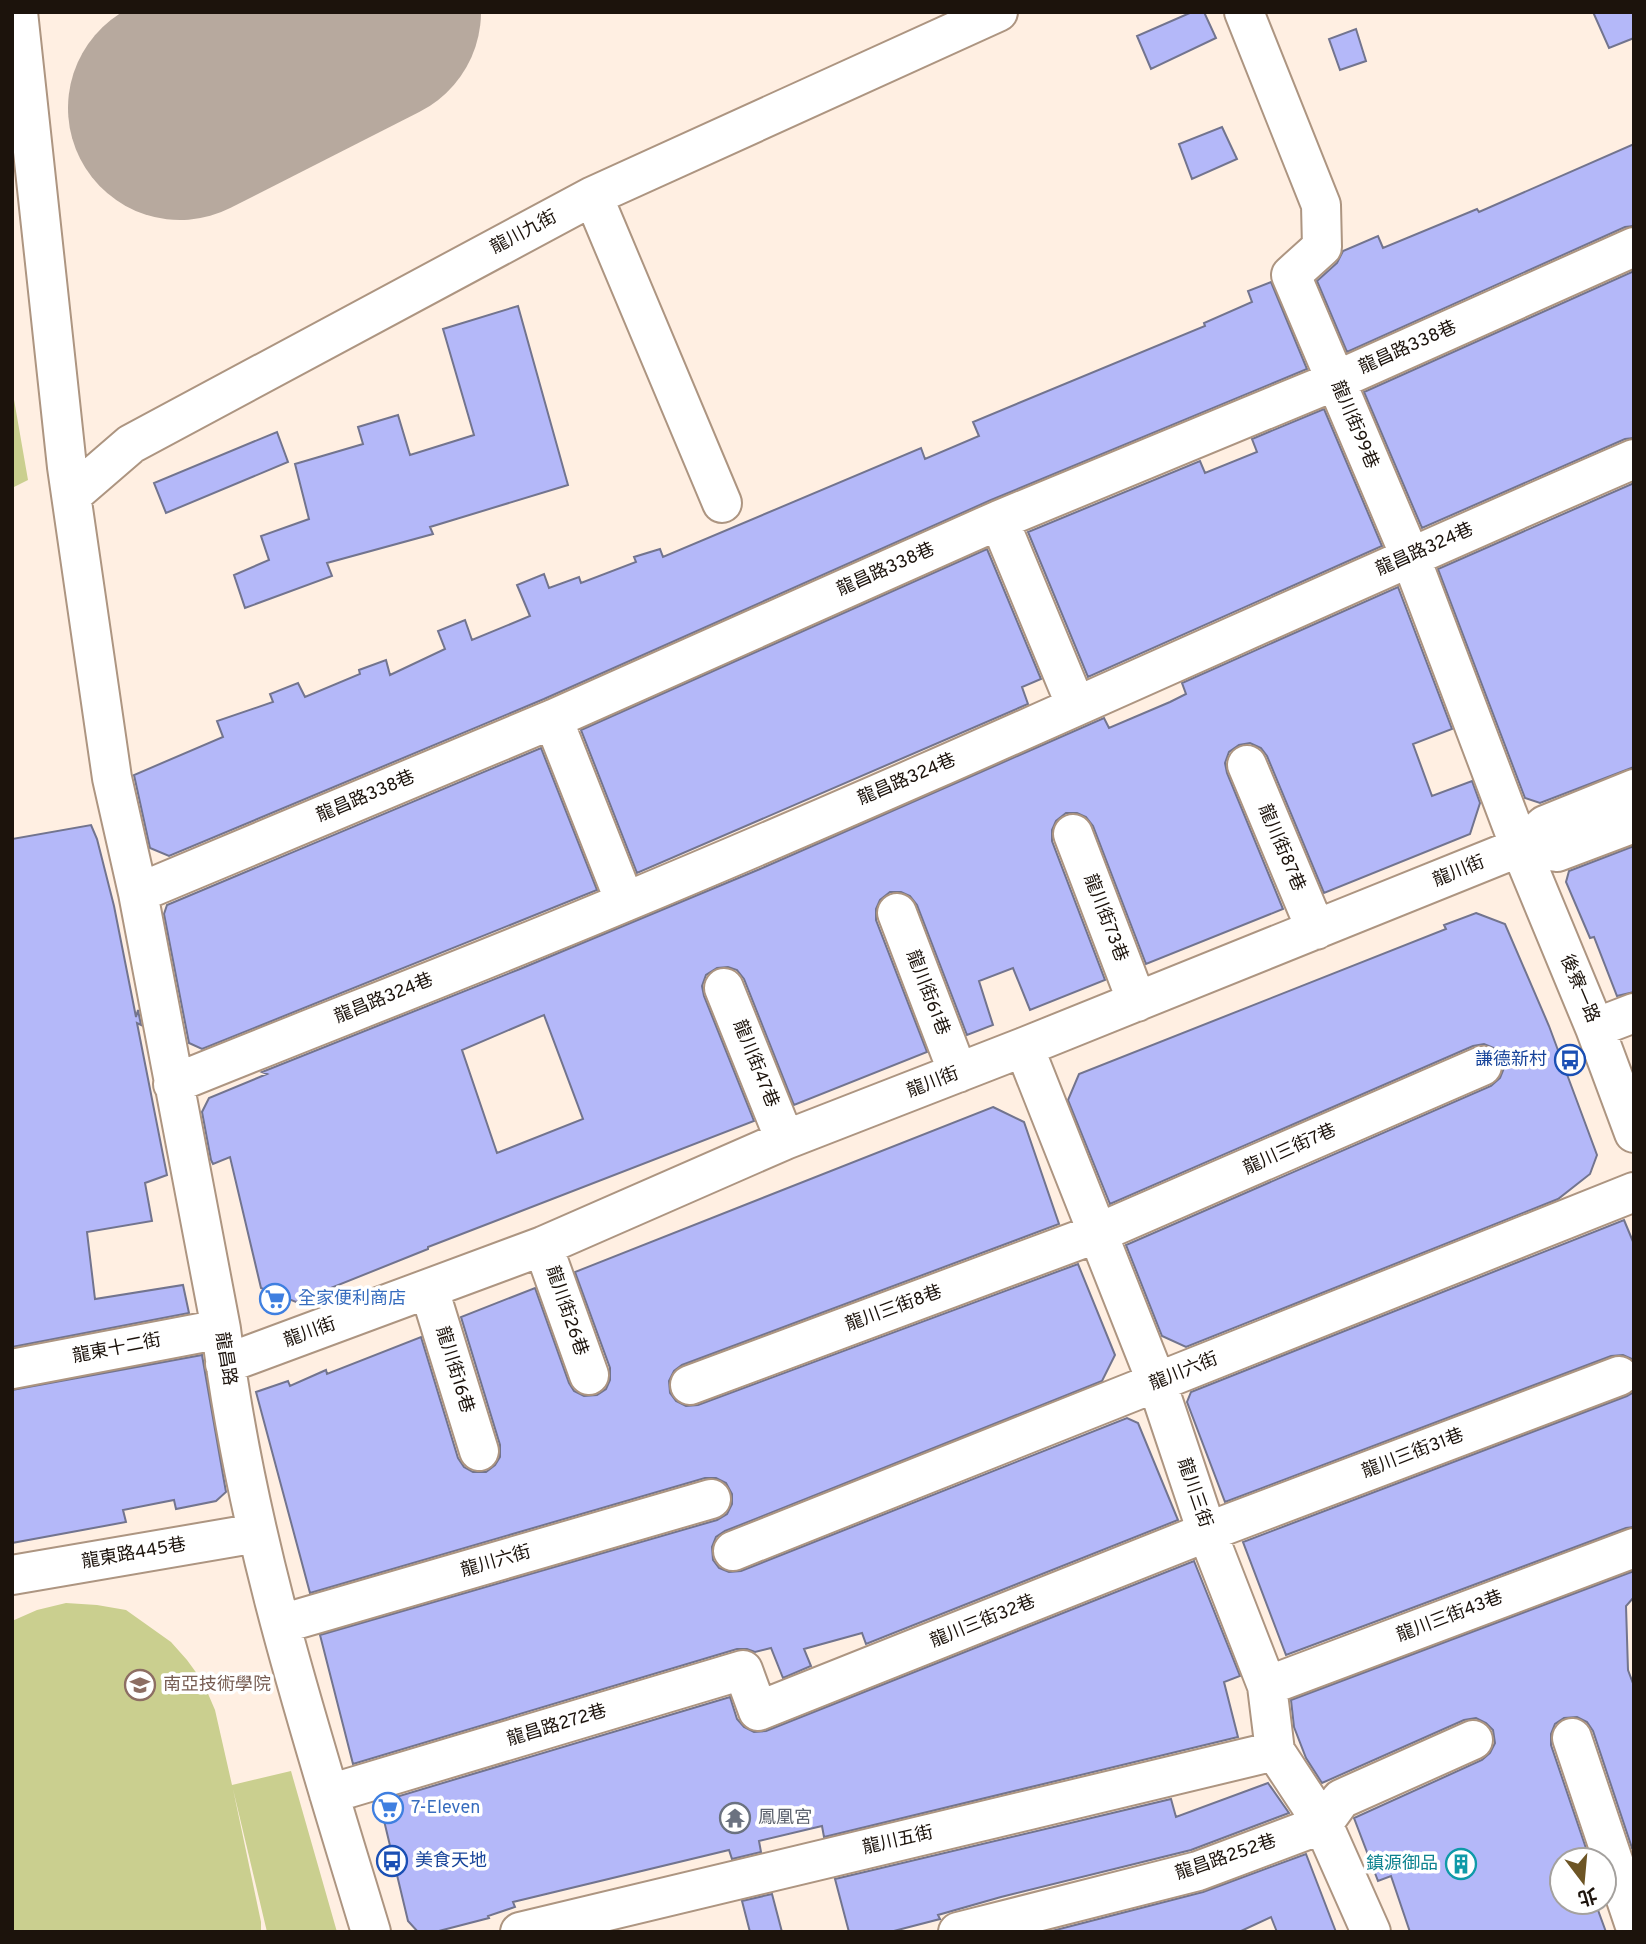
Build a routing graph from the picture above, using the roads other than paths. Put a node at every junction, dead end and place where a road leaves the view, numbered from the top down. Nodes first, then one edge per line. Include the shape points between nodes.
1 (19, 12) edge
2 (998, 12) edge
3 (1244, 12) edge
4 (593, 196) junction
5 (1634, 247) edge
6 (1335, 381) junction
7 (1634, 459) edge
8 (73, 494) junction
9 (722, 503) dead end
10 (999, 520) junction
11 (1410, 556) junction
12 (1076, 706) junction
13 (552, 719) junction
14 (1247, 765) dead end
15 (1634, 789) edge
16 (1634, 822) edge
17 (1073, 834) dead end
18 (1520, 847) junction
19 (138, 893) junction
20 (625, 902) junction
21 (897, 913) dead end
22 (1316, 930) junction
23 (724, 988) dead end
24 (1137, 1002) junction
25 (1634, 1013) edge
26 (1595, 1028) junction
27 (1024, 1047) junction
28 (1482, 1066) dead end
29 (958, 1073) junction
30 (173, 1084) junction
31 (1634, 1133) edge
32 (785, 1140) junction
33 (1634, 1192) edge
34 (1098, 1233) junction
35 (543, 1246) junction
36 (429, 1289) junction
37 (223, 1347) junction
38 (12, 1369) edge
39 (589, 1376) dead end
40 (1619, 1377) dead end
41 (1157, 1383) junction
42 (690, 1385) dead end
43 (479, 1451) dead end
44 (711, 1499) dead end
45 (1207, 1532) junction
46 (257, 1533) junction
47 (1634, 1548) edge
48 (733, 1551) dead end
49 (12, 1575) edge
50 (281, 1624) junction
51 (1267, 1686) junction
52 (758, 1711) joint
53 (1572, 1738) dead end
54 (1473, 1740) dead end
55 (1275, 1751) junction
56 (329, 1794) junction
57 (1323, 1824) junction
58 (1634, 1923) edge
59 (371, 1932) edge
60 (520, 1932) edge
61 (958, 1932) edge
62 (1371, 1932) edge

1 - 8 street, 龍昌路
2 - 4 street, 龍川九街
3 - 6 street, 龍川街99巷 via 1321,205 1322,247 1291,275
4 - 8 street, 龍川九街 via 131,444
4 - 9 street
5 - 6 street, 龍昌路338巷
6 - 10 street, 龍昌路338巷
6 - 11 street, 龍川街99巷
7 - 11 street, 龍昌路324巷
8 - 19 street, 龍昌路 via 112,778
10 - 12 street
10 - 13 street, 龍昌路338巷
11 - 12 street, 龍昌路324巷
11 - 18 street, 龍川街99巷
12 - 20 street, 龍昌路324巷
13 - 19 street, 龍昌路338巷
13 - 20 street
14 - 22 street, 龍川街87巷
15 - 18 street, 龍川街 via 1545,825
16 - 18 street via 1557,852
17 - 24 street, 龍川街73巷
18 - 22 street, 龍川街
18 - 26 street, 後寮一路
19 - 30 street, 龍昌路
20 - 30 street, 龍昌路324巷
21 - 29 street, 龍川街61巷
22 - 24 street, 龍川街
23 - 32 street, 龍川街47巷
24 - 27 street, 龍川街
25 - 26 street
26 - 31 street, 後寮一路
27 - 29 street, 龍川街
27 - 34 street, 龍川三街
28 - 34 street, 龍川三街7巷
29 - 32 street, 龍川街
30 - 37 street, 龍昌路
32 - 35 street, 龍川街
33 - 41 street, 龍川六街
34 - 41 street, 龍川三街
34 - 42 street, 龍川三街8巷
35 - 36 street, 龍川街
35 - 39 street, 龍川街26巷
36 - 37 street, 龍川街
36 - 43 street, 龍川街16巷
37 - 38 street, 龍東十二街
37 - 46 street, 龍昌路
40 - 45 street, 龍川三街31巷
41 - 45 street, 龍川三街
41 - 48 street, 龍川六街
44 - 50 street, 龍川六街
45 - 51 street, 龍川三街
45 - 52 street, 龍川三街32巷
46 - 49 street, 龍東路445巷
46 - 50 street, 龍昌路
47 - 51 street, 龍川三街43巷
50 - 56 street, 龍昌路
51 - 55 street, 龍川三街
52 - 56 street, 龍昌路272巷 via 743,1670
53 - 58 street
54 - 57 street via 1341,1799
55 - 57 street, 龍川三街
55 - 60 street, 龍川五街
56 - 59 street, 龍昌路
57 - 61 street, 龍昌路252巷 via 1198,1871
57 - 62 street, 龍川三街

